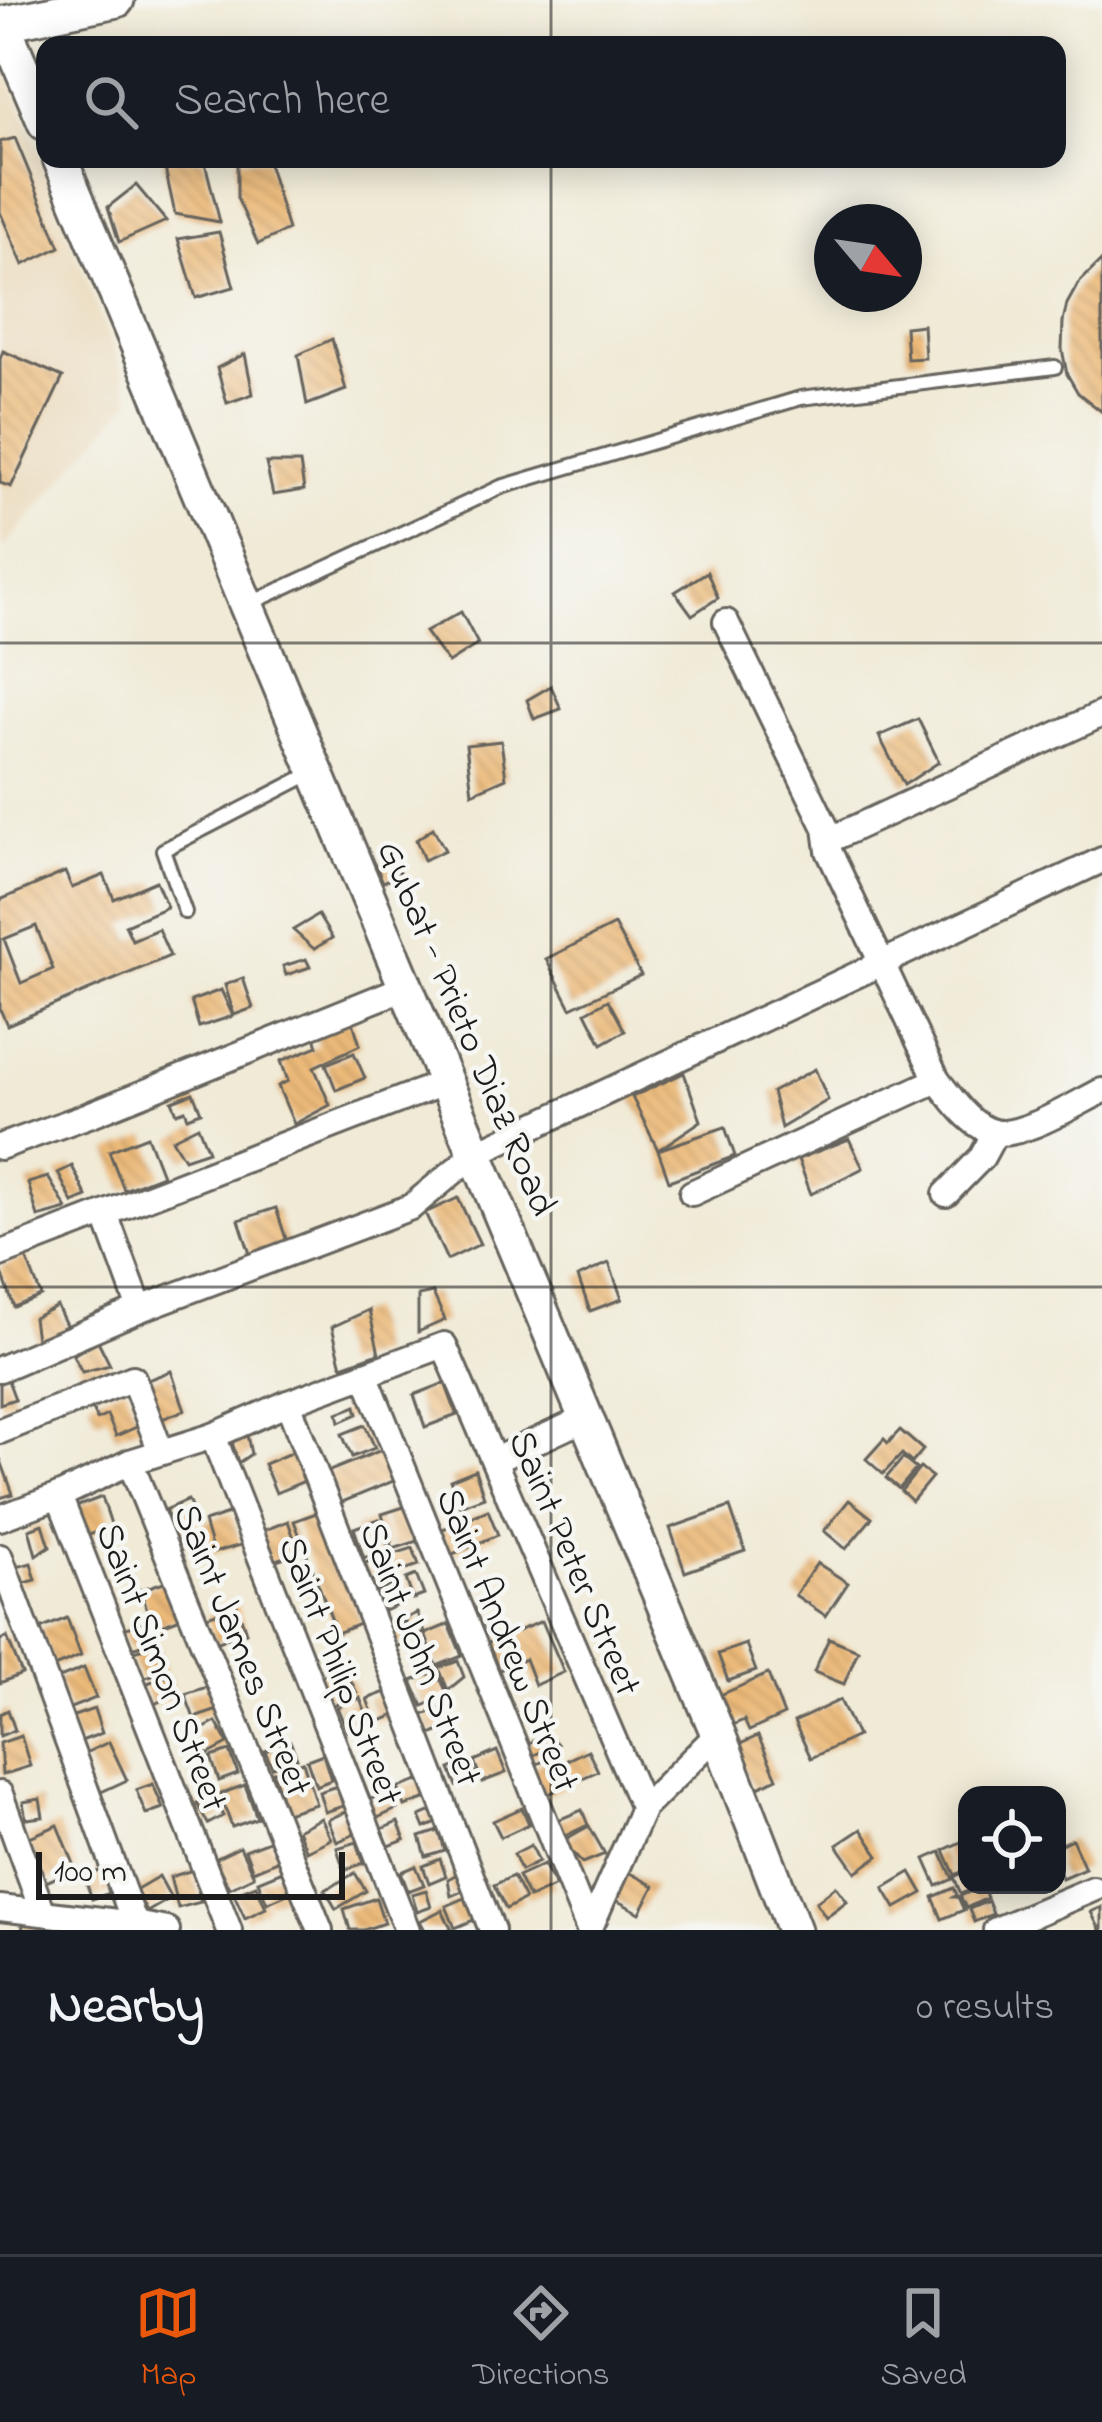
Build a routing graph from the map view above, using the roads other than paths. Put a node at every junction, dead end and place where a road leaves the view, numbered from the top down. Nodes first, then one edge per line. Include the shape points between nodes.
1 (117, 0) edge
2 (2, 24) edge
3 (36, 102) edge
4 (64, 168) edge
5 (1055, 368) dead end
6 (248, 604) junction
7 (727, 622) dead end
8 (1102, 714) edge
9 (317, 771) junction
10 (829, 840) junction
11 (1102, 860) edge
12 (184, 912) dead end
13 (883, 963) junction
14 (406, 987) junction
15 (937, 1080) junction
16 (446, 1082) junction
17 (1102, 1091) edge
18 (994, 1132) junction
19 (0, 1147) edge
20 (476, 1153) junction
21 (692, 1193) dead end
22 (946, 1194) dead end
23 (105, 1214) junction
24 (0, 1254) edge
25 (140, 1309) junction
26 (0, 1369) edge
27 (365, 1374) junction
28 (287, 1403) junction
29 (586, 1418) junction
30 (0, 1431) edge
31 (212, 1436) junction
32 (161, 1452) junction
33 (495, 1460) junction
34 (130, 1462) junction
35 (58, 1496) junction
36 (0, 1518) edge
37 (0, 1557) edge
38 (718, 1734) junction
39 (0, 1794) edge
40 (643, 1808) junction
41 (1094, 1889) dead end
42 (0, 1908) edge
43 (43, 1913) junction
44 (135, 1924) junction
45 (167, 1930) edge
46 (229, 1930) edge
47 (320, 1930) edge
48 (407, 1930) edge
49 (492, 1930) edge
50 (589, 1930) edge
51 (794, 1930) edge
52 (995, 1930) edge

1 - 2 main road
2 - 3 main road
4 - 6 main road, Gubat - Prieto Diaz Road
5 - 6 lane via 801,398 501,488
6 - 9 main road, Gubat - Prieto Diaz Road
7 - 10 street
8 - 10 street
9 - 12 lane via 163,850
9 - 14 main road, Gubat - Prieto Diaz Road
10 - 13 street
11 - 13 street
13 - 15 street
13 - 20 street
14 - 16 main road, Gubat - Prieto Diaz Road
14 - 19 street
15 - 18 street via 969,1118
15 - 21 street
16 - 20 main road, Gubat - Prieto Diaz Road
16 - 23 street
17 - 18 street via 1022,1129
18 - 22 street
20 - 25 street via 411,1207
20 - 29 main road, Gubat - Prieto Diaz Road
23 - 24 street
23 - 25 street
25 - 26 street
27 - 28 street
27 - 33 street, Saint Peter Street via 444,1345
27 - 50 street, Saint Andrew Street
28 - 31 street
28 - 49 street, Saint John Street
29 - 33 street
29 - 38 main road, Gubat - Prieto Diaz Road
30 - 32 street via 133,1378
31 - 32 street
31 - 48 street, Saint Philip Street
32 - 34 street
33 - 40 street, Saint Peter Street
34 - 35 street
34 - 47 street, Saint James Street
35 - 36 street
35 - 46 street, Saint Simon Street
37 - 44 street
38 - 40 street
38 - 51 main road, Gubat - Prieto Diaz Road
39 - 43 street
40 - 50 street
41 - 52 street
42 - 43 street
43 - 44 street
44 - 45 street

